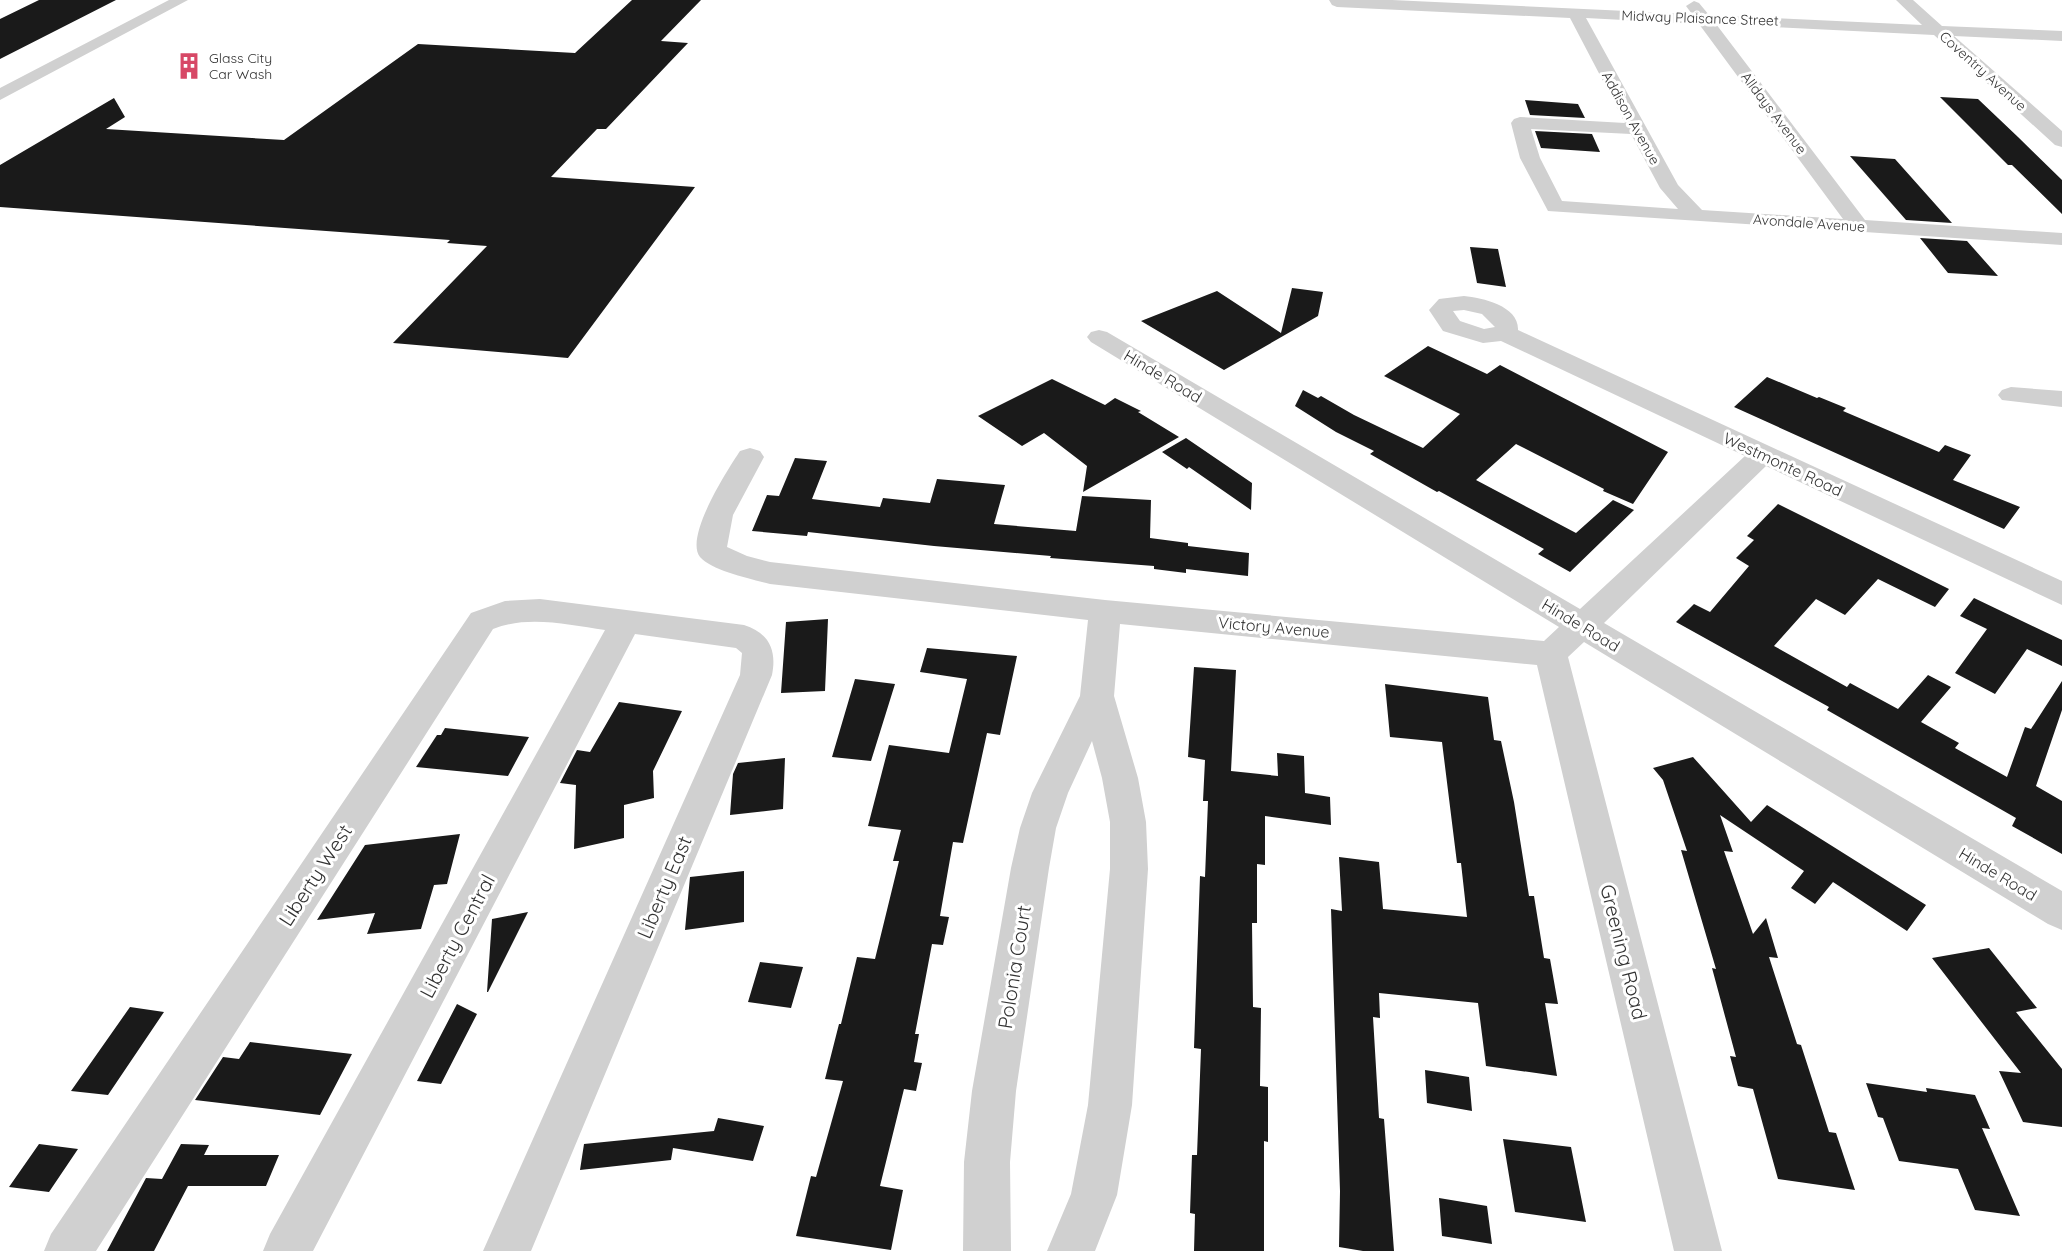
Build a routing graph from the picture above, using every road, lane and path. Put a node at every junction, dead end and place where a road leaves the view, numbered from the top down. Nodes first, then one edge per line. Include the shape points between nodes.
1 (180, 0) edge
2 (1690, 0) edge
3 (1904, 0) edge
4 (1337, 1) edge
5 (1458, 4) edge
6 (1576, 13) junction
7 (1703, 18) junction
8 (1937, 30) junction
9 (2062, 36) edge
10 (0, 95) edge
11 (1638, 129) junction
12 (2062, 141) edge
13 (1696, 216) junction
14 (1859, 226) junction
15 (2062, 239) edge
16 (1504, 333) dead end
17 (1099, 337) dead end
18 (2011, 395) dead end
19 (2062, 399) edge
20 (1763, 454) junction
21 (750, 457) dead end
22 (2062, 594) edge
23 (1105, 611) junction
24 (626, 621) junction
25 (1581, 625) junction
26 (1551, 654) junction
27 (1096, 696) junction
28 (2062, 912) edge
29 (68, 1251) edge
30 (287, 1251) edge
31 (507, 1251) edge
32 (987, 1251) edge
33 (1071, 1251) edge
34 (1698, 1251) edge

1 - 10 street
2 - 7 street, Alldays Avenue
3 - 8 street, Coventry Avenue
4 - 5 street, Midway Plaisance Street
5 - 6 street, Midway Plaisance Street
6 - 7 street, Midway Plaisance Street
6 - 11 street, Addison Avenue
7 - 8 street, Midway Plaisance Street
7 - 14 street, Alldays Avenue
8 - 9 street, Midway Plaisance Street
8 - 12 street, Coventry Avenue
11 - 13 street, Addison Avenue via 1670,189
11 - 13 street, Avondale Avenue via 1520,123 1530,158 1555,207
13 - 14 street, Avondale Avenue
14 - 15 street, Avondale Avenue
16 - 20 street, Westmonte Road
17 - 25 street, Hinde Road
18 - 19 street
20 - 22 street, Westmonte Road
20 - 25 street
21 - 23 street, Victory Avenue via 711,537 712,552 737,564 770,573
23 - 26 street, Victory Avenue
23 - 27 street, Polonia Court
24 - 29 street, Liberty West via 540,610 505,612 482,621
24 - 30 street, Liberty Central
24 - 31 street, Liberty East via 744,637 755,643 760,654 756,675
25 - 26 street
25 - 28 street, Hinde Road
26 - 34 street, Greening Road
27 - 32 street, Polonia Court via 1050,793 1030,868 994,1091 987,1162
27 - 33 street, Polonia Court via 1120,778 1128,822 1128,868 1110,1104 1094,1195

